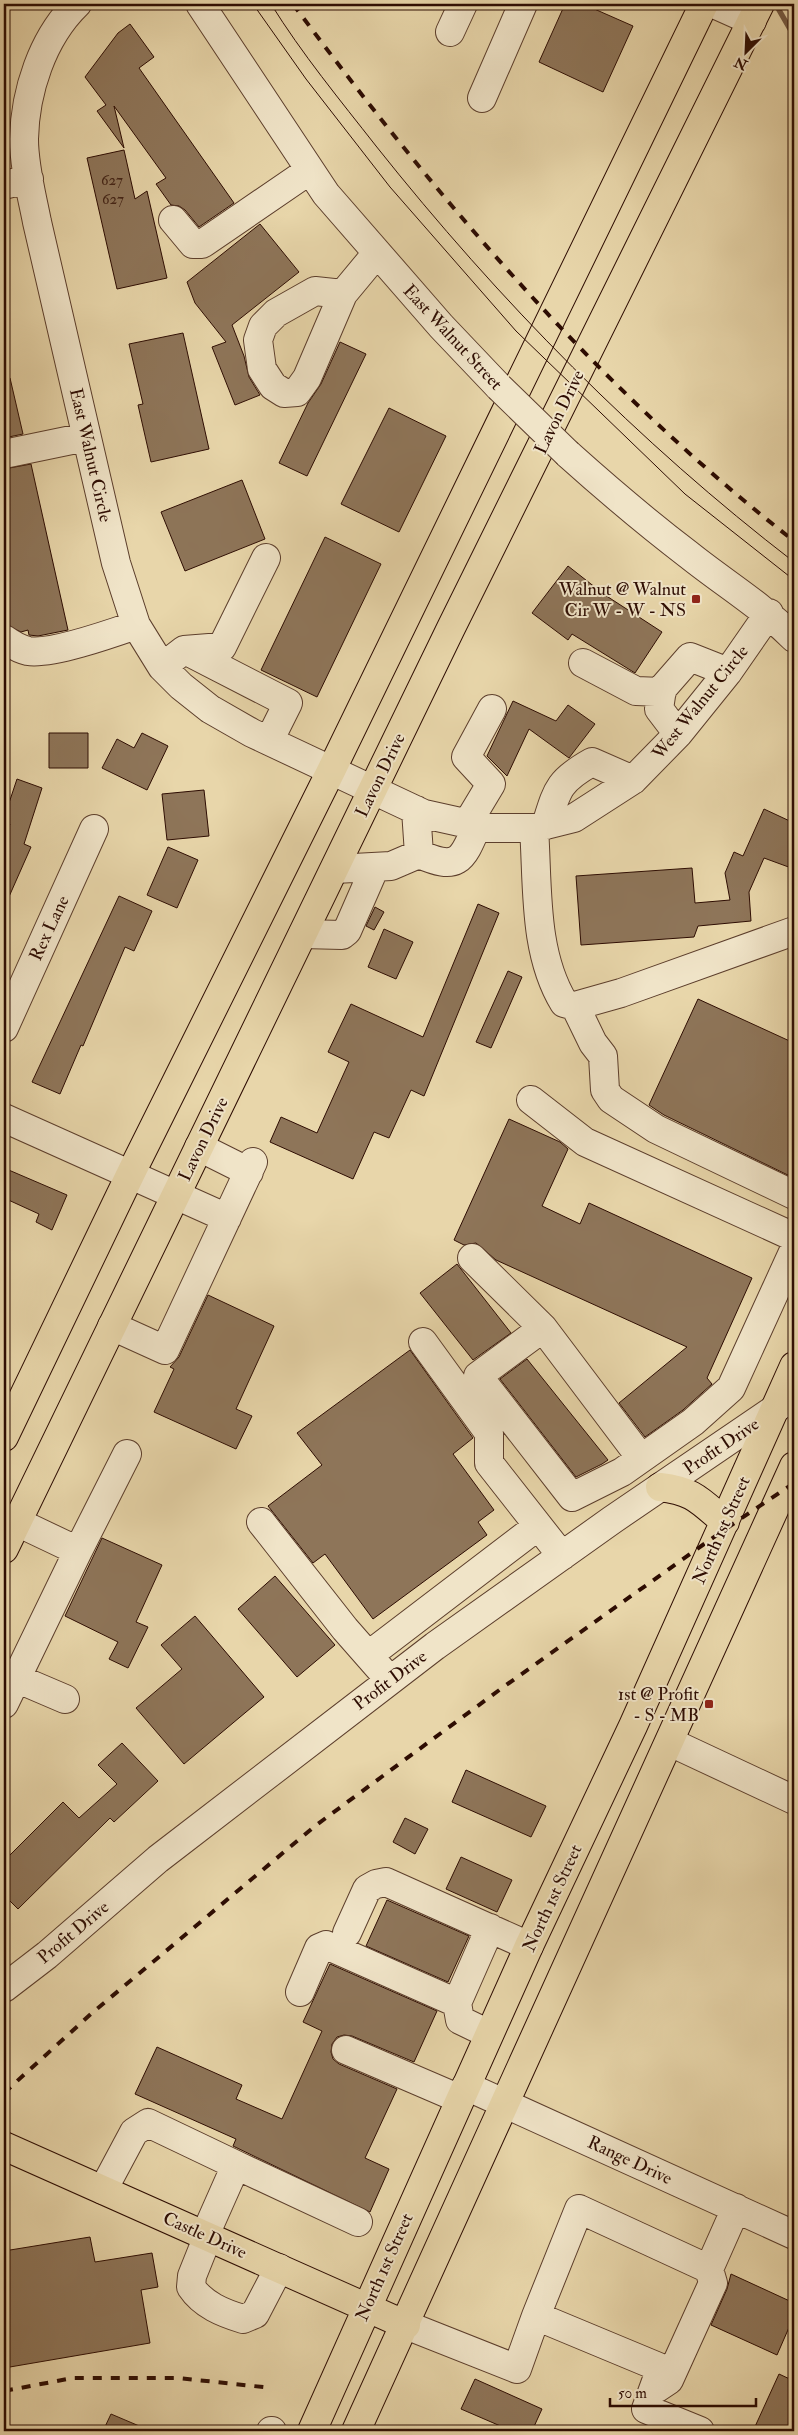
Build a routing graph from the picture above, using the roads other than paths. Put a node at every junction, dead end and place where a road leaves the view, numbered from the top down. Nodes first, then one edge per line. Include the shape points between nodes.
1 (76, 4) edge
2 (200, 4) edge
3 (463, 4) edge
4 (523, 4) edge
5 (704, 4) edge
6 (714, 4) edge
7 (756, 12) edge
8 (450, 32) dead end
9 (482, 98) dead end
10 (310, 170) junction
11 (16, 182) edge
12 (172, 220) dead end
13 (377, 253) junction
14 (342, 294) dead end
15 (86, 437) junction
16 (4, 454) edge
17 (266, 558) dead end
18 (769, 613) junction
19 (794, 624) edge
20 (136, 625) junction
21 (794, 638) edge
22 (4, 639) edge
23 (184, 650) junction
24 (583, 664) dead end
25 (162, 667) junction
26 (728, 672) junction
27 (662, 692) junction
28 (492, 709) dead end
29 (678, 734) junction
30 (270, 741) junction
31 (331, 771) junction
32 (633, 780) junction
33 (373, 790) junction
34 (416, 810) junction
35 (472, 825) junction
36 (540, 827) junction
37 (94, 829) dead end
38 (419, 854) junction
39 (375, 867) junction
40 (335, 869) junction
41 (794, 931) edge
42 (303, 934) junction
43 (575, 1006) junction
44 (4, 1028) edge
45 (531, 1100) dead end
46 (4, 1118) edge
47 (199, 1147) junction
48 (131, 1174) junction
49 (176, 1194) junction
50 (794, 1195) edge
51 (227, 1218) junction
52 (794, 1237) edge
53 (794, 1250) edge
54 (472, 1258) dead end
55 (112, 1326) junction
56 (543, 1328) junction
57 (423, 1342) dead end
58 (794, 1366) edge
59 (784, 1402) edge
60 (4, 1437) edge
61 (126, 1454) dead end
62 (641, 1458) junction
63 (794, 1466) edge
64 (661, 1486) junction
65 (16, 1522) junction
66 (261, 1522) dead end
67 (725, 1522) junction
68 (538, 1526) junction
69 (4, 1549) edge
70 (78, 1551) junction
71 (562, 1556) junction
72 (369, 1656) junction
73 (10, 1676) edge
74 (390, 1680) junction
75 (65, 1699) dead end
76 (4, 1704) edge
77 (633, 1726) junction
78 (670, 1742) junction
79 (791, 1790) edge
80 (490, 1928) junction
81 (347, 1933) dead end
82 (529, 1946) junction
83 (4, 1988) edge
84 (300, 1992) dead end
85 (457, 2003) junction
86 (489, 2034) junction
87 (346, 2050) dead end
88 (463, 2092) junction
89 (506, 2103) junction
90 (4, 2146) edge
91 (236, 2166) junction
92 (103, 2190) junction
93 (736, 2208) junction
94 (358, 2222) dead end
95 (794, 2235) edge
96 (206, 2236) junction
97 (279, 2268) junction
98 (709, 2268) junction
99 (366, 2307) junction
100 (536, 2316) junction
101 (406, 2325) junction
102 (658, 2379) junction
103 (312, 2431) edge
104 (356, 2431) edge
105 (700, 2431) edge

1 - 11 street, East Walnut Circle via 47,46 39,64 28,102
2 - 10 street, East Walnut Street
3 - 8 street
4 - 9 street
5 - 31 main road
6 - 7 street
7 - 33 main road, Lavon Drive
10 - 12 street via 202,244 193,244
10 - 13 street, East Walnut Street via 326,194
11 - 15 street, East Walnut Circle
13 - 14 street
13 - 18 street, East Walnut Street, bridge via 499,387 568,454 689,556
15 - 16 street
15 - 20 street, East Walnut Circle via 116,563
17 - 23 street via 222,647
18 - 19 street, East Walnut Street
18 - 21 street, East Walnut Street
18 - 26 street, West Walnut Circle
20 - 22 street via 87,641 35,652 26,651
20 - 25 street, East Walnut Circle
23 - 25 street
23 - 30 street via 288,703
24 - 27 street via 636,691
25 - 30 street, East Walnut Circle via 210,709
26 - 27 street via 690,657
26 - 29 street, West Walnut Circle
27 - 29 street via 659,709
28 - 35 street via 466,757 491,784
29 - 32 street, West Walnut Circle
30 - 31 street, East Walnut Circle
31 - 33 street, East Walnut Circle
31 - 48 main road
32 - 36 street, West Walnut Circle via 574,818
32 - 36 street via 592,762 573,773 557,790
33 - 34 street, West Walnut Circle
33 - 40 main road, Lavon Drive
34 - 35 street, West Walnut Circle
34 - 38 street
35 - 36 street, West Walnut Circle via 487,828
35 - 38 street via 465,854 458,860 439,862
36 - 43 street via 542,940 554,988 564,1003
37 - 44 street, Rex Lane
38 - 39 street via 391,866
39 - 40 street
39 - 42 street via 347,931 342,935
40 - 42 main road, Lavon Drive
41 - 43 street via 621,993
42 - 47 main road, Lavon Drive
43 - 50 street via 603,1056 605,1090 611,1099 656,1129
45 - 52 street via 585,1142
46 - 48 street
47 - 49 main road, Lavon Drive
47 - 51 street via 251,1167
48 - 49 street
48 - 60 main road
49 - 51 street
49 - 55 main road, Lavon Drive
51 - 55 street via 165,1350
53 - 62 street via 731,1388 693,1422
54 - 56 street
55 - 65 main road, Lavon Drive
56 - 62 street
56 - 62 street via 478,1376 572,1497
57 - 68 street via 489,1434 489,1463
58 - 59 main road, North 1st Street
59 - 64 street, Profit Drive
59 - 67 main road, North 1st Street
61 - 70 street
62 - 64 street
62 - 64 street
63 - 78 main road
64 - 67 main road via 682,1490 697,1498
64 - 71 street, Profit Drive
65 - 69 main road, Lavon Drive
65 - 70 street
66 - 72 street
67 - 77 main road, North 1st Street
68 - 71 street
68 - 72 street
70 - 73 street
71 - 74 street, Profit Drive
72 - 74 street
73 - 75 street
73 - 76 street
74 - 83 street, Profit Drive via 166,1853
77 - 78 main road
77 - 82 main road, North 1st Street
78 - 79 street
78 - 89 main road
80 - 81 street via 386,1882 367,1889
80 - 82 street
80 - 85 street
82 - 86 main road, North 1st Street
84 - 85 street via 319,1948 326,1945
85 - 86 street via 460,2020
86 - 88 main road, North 1st Street
87 - 88 street, Range Drive
88 - 89 street, Range Drive
88 - 99 main road, North 1st Street
89 - 93 street, Range Drive
89 - 101 main road
90 - 92 main road, Castle Drive
91 - 92 street via 148,2123 134,2132
91 - 94 street via 260,2174
91 - 96 street
92 - 96 main road, Castle Drive
93 - 95 street, Range Drive
93 - 98 street
96 - 97 main road, Castle Drive
96 - 97 street via 190,2287 197,2297 222,2313 243,2319 255,2314
97 - 99 main road, Castle Drive
98 - 100 street via 579,2209
98 - 102 street
99 - 101 main road, Castle Drive
99 - 103 main road, North 1st Street
100 - 101 street via 517,2368
100 - 102 street
101 - 104 main road
102 - 105 street via 646,2409

